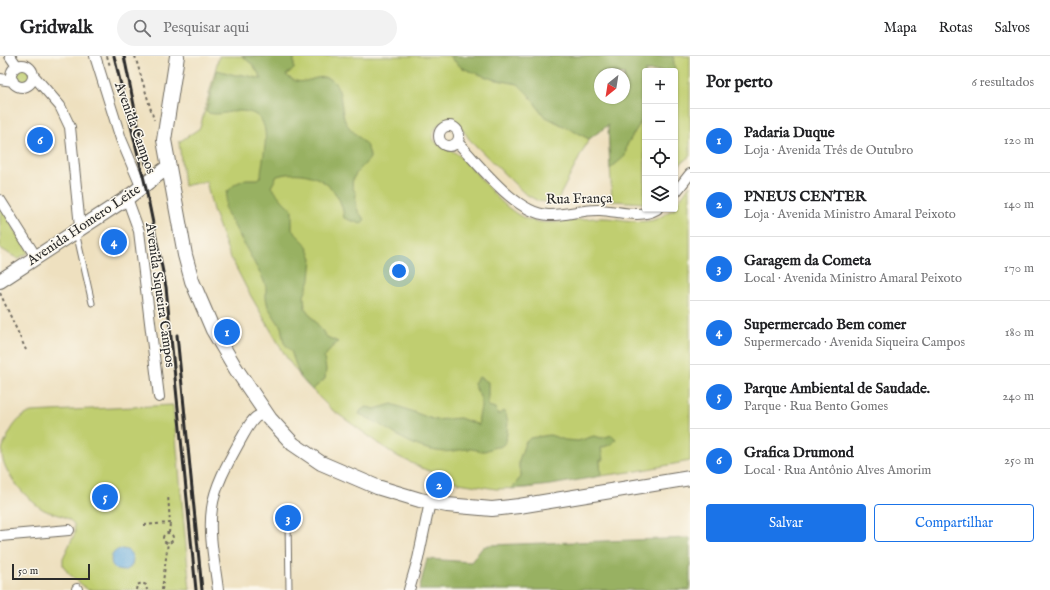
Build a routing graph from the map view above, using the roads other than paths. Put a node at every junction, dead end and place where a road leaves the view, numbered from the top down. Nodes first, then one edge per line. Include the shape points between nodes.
1 (10, 56) edge
2 (95, 56) edge
3 (177, 56) edge
4 (17, 66) junction
5 (0, 79) edge
6 (32, 79) junction
7 (13, 81) junction
8 (457, 142) dead end
9 (168, 167) junction
10 (690, 174) edge
11 (141, 186) junction
12 (678, 189) edge
13 (127, 198) junction
14 (0, 200) edge
15 (649, 212) edge
16 (78, 229) junction
17 (36, 257) junction
18 (0, 281) edge
19 (92, 303) dead end
20 (159, 397) dead end
21 (263, 415) junction
22 (690, 478) edge
23 (430, 502) junction
24 (288, 522) dead end
25 (69, 530) dead end
26 (0, 536) edge
27 (218, 590) edge
28 (289, 590) edge
29 (409, 590) edge

1 - 4 street
2 - 11 street, Avenida Campos via 121,139
3 - 9 main road via 164,140
4 - 6 street via 28,66
4 - 7 street via 11,74
5 - 7 street
6 - 7 street via 21,87
6 - 16 street via 49,93 66,116 73,137
8 - 15 street, Rua França via 515,202 536,213 556,215 593,210 644,214
9 - 11 main road, Avenida Homero Leite
9 - 21 main road via 192,281 214,330 255,397
10 - 12 street
11 - 13 main road, Avenida Homero Leite
13 - 16 main road, Avenida Homero Leite
13 - 20 street, Avenida Siqueira Campos via 139,231
14 - 17 street
16 - 17 main road, Avenida Homero Leite
16 - 19 lane
17 - 18 main road, Avenida Homero Leite
21 - 23 main road via 293,444 321,463 377,487
21 - 27 street via 235,450 212,508
22 - 23 main road via 492,509
23 - 29 street
24 - 28 lane
25 - 26 street

